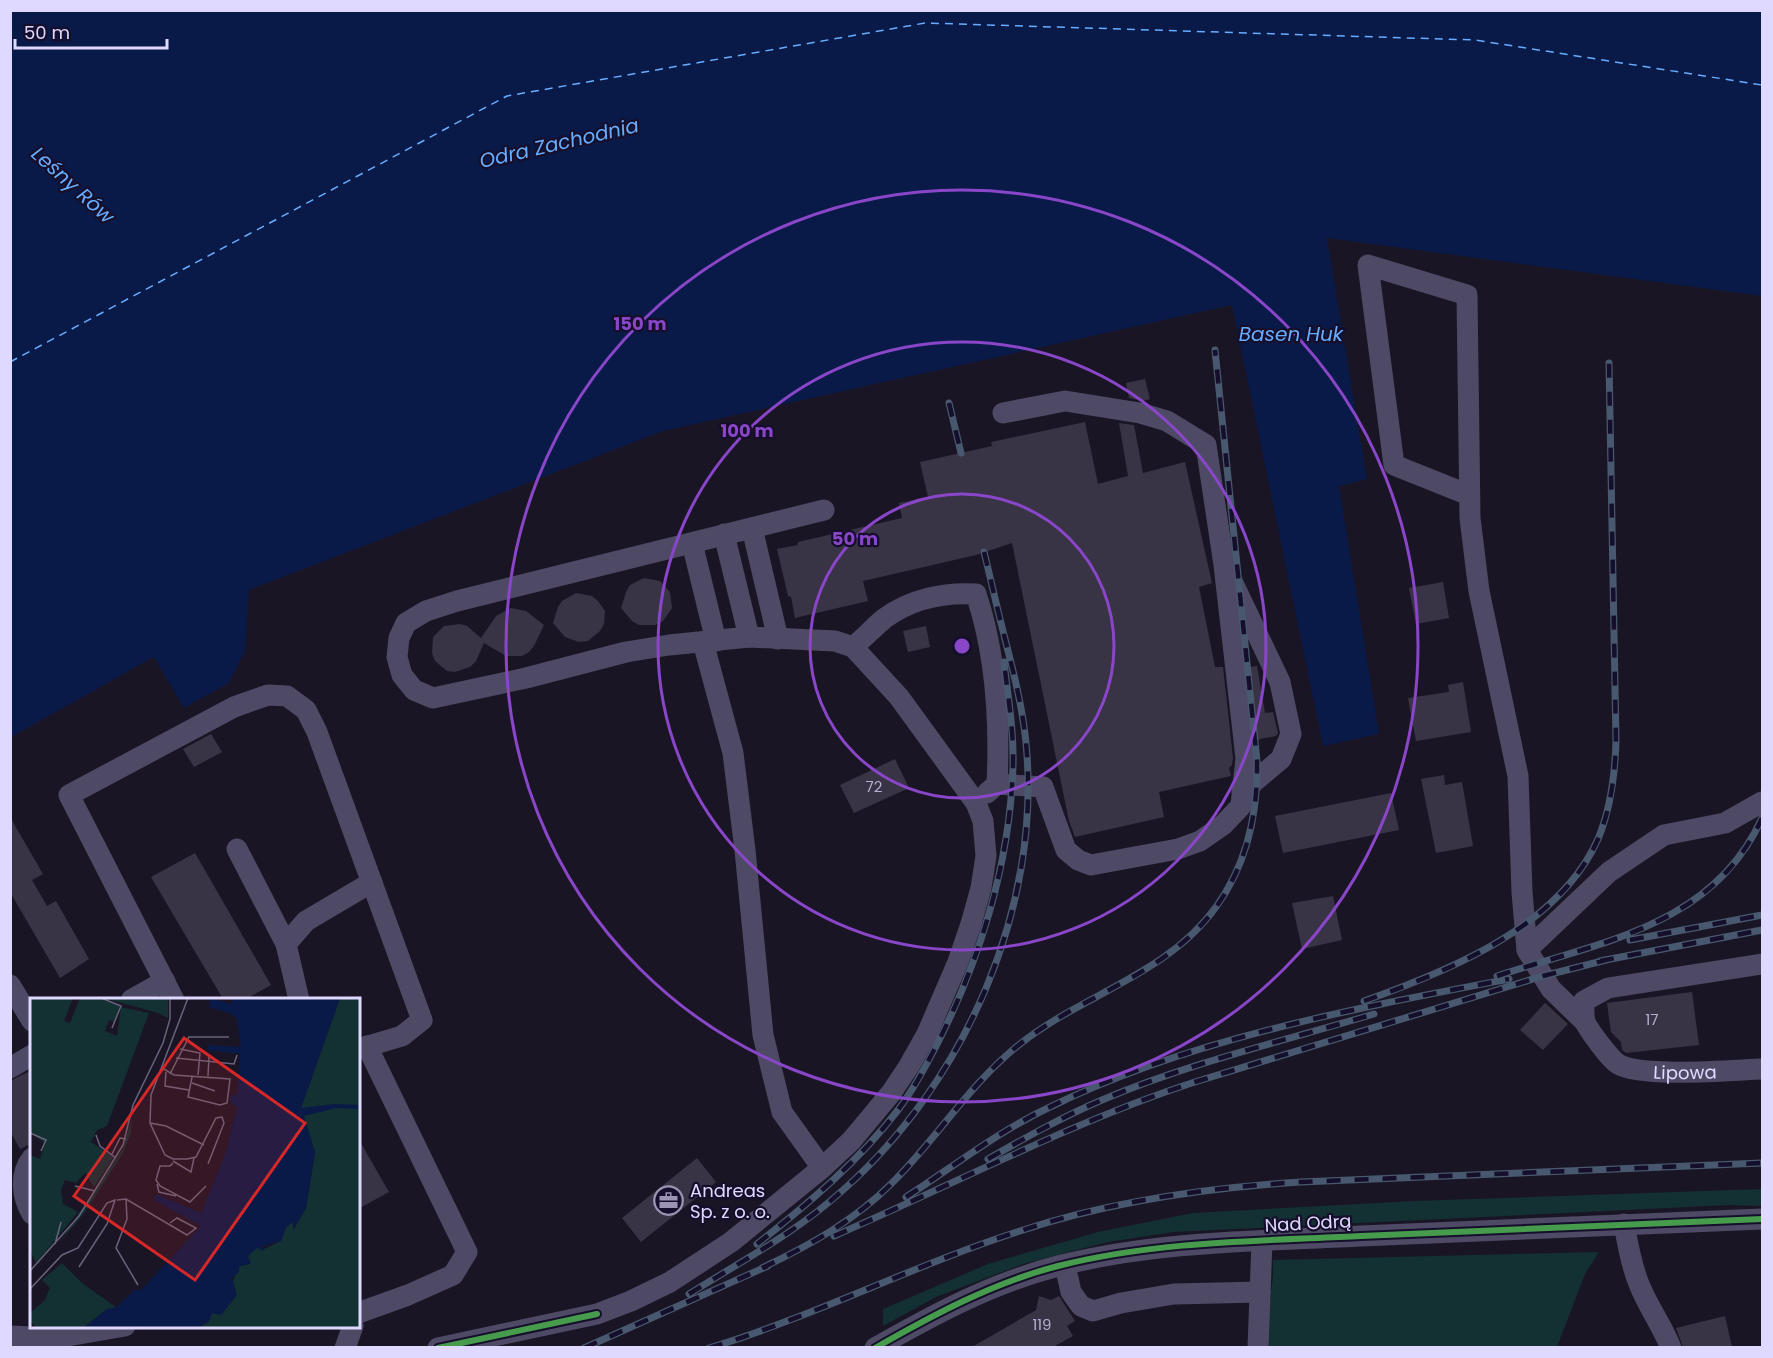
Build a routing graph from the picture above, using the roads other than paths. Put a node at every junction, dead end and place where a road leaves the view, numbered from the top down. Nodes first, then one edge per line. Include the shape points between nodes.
1 (1003, 413) dead end
2 (1469, 495) junction
3 (824, 510) dead end
4 (752, 528) junction
5 (724, 534) junction
6 (692, 543) junction
7 (1224, 565) junction
8 (749, 638) junction
9 (778, 639) junction
10 (710, 642) junction
11 (854, 647) junction
12 (997, 784) junction
13 (1242, 792) junction
14 (1762, 802) edge
15 (976, 803) junction
16 (237, 849) dead end
17 (372, 882) junction
18 (286, 944) junction
19 (1527, 950) junction
20 (1762, 964) edge
21 (10, 985) edge
22 (170, 990) edge
23 (135, 998) edge
24 (299, 998) edge
25 (30, 1018) edge
26 (1585, 1022) junction
27 (363, 1047) edge
28 (30, 1056) edge
29 (10, 1068) edge
30 (1762, 1069) edge
31 (30, 1160) edge
32 (822, 1168) junction
33 (30, 1211) edge
34 (1762, 1219) edge
35 (1624, 1224) junction
36 (1262, 1240) junction
37 (1065, 1265) junction
38 (1260, 1292) junction
39 (360, 1312) edge
40 (100, 1328) edge
41 (352, 1328) edge
42 (10, 1336) edge
43 (345, 1347) edge
44 (438, 1347) edge
45 (875, 1347) edge
46 (1258, 1347) edge
47 (1671, 1347) edge

1 - 7 street via 1065,401 1167,421 1206,445
2 - 2 street via 1467,295 1368,265 1394,465
2 - 19 street via 1479,591 1518,776
3 - 4 street
4 - 5 street
4 - 9 street
5 - 6 street
5 - 8 street
6 - 10 street
6 - 10 street via 426,611 406,623 397,657 402,675 414,690 433,698 626,652
7 - 13 street via 1246,758
7 - 13 street via 1280,682 1291,734 1281,759
8 - 9 street
8 - 10 street
9 - 11 street via 835,641
10 - 32 street via 733,753 763,1035 782,1112
11 - 12 street via 886,618 921,599 976,594 987,627 997,717
11 - 15 street via 899,697
12 - 13 street via 1043,787 1066,850 1091,865 1178,849 1200,841 1241,806
12 - 15 street
14 - 19 street via 1725,823 1664,835 1609,872
15 - 32 street via 986,838 981,888 943,998 918,1050 891,1093
16 - 18 street
17 - 18 street via 306,921
17 - 22 street via 306,710 287,696 268,695 234,706 69,795
17 - 27 street via 422,1020 402,1036
18 - 24 street
19 - 26 street via 1551,989
20 - 26 street via 1608,988 1584,1001
21 - 25 street
22 - 23 street
26 - 30 street, Lipowa via 1617,1064 1631,1069
27 - 39 street via 467,1252 453,1275
28 - 29 street
31 - 33 street via 22,1184
32 - 44 street via 698,1264 631,1301 597,1314
34 - 35 street, Nad Odrą
35 - 36 street, Nad Odrą
35 - 47 street via 1639,1284
36 - 37 street, Nad Odrą via 1145,1250
36 - 38 street
37 - 38 street via 1071,1292 1081,1306 1092,1311 1174,1294
37 - 45 street, Nad Odrą via 977,1295
38 - 46 street
40 - 42 street via 56,1338
41 - 43 street

